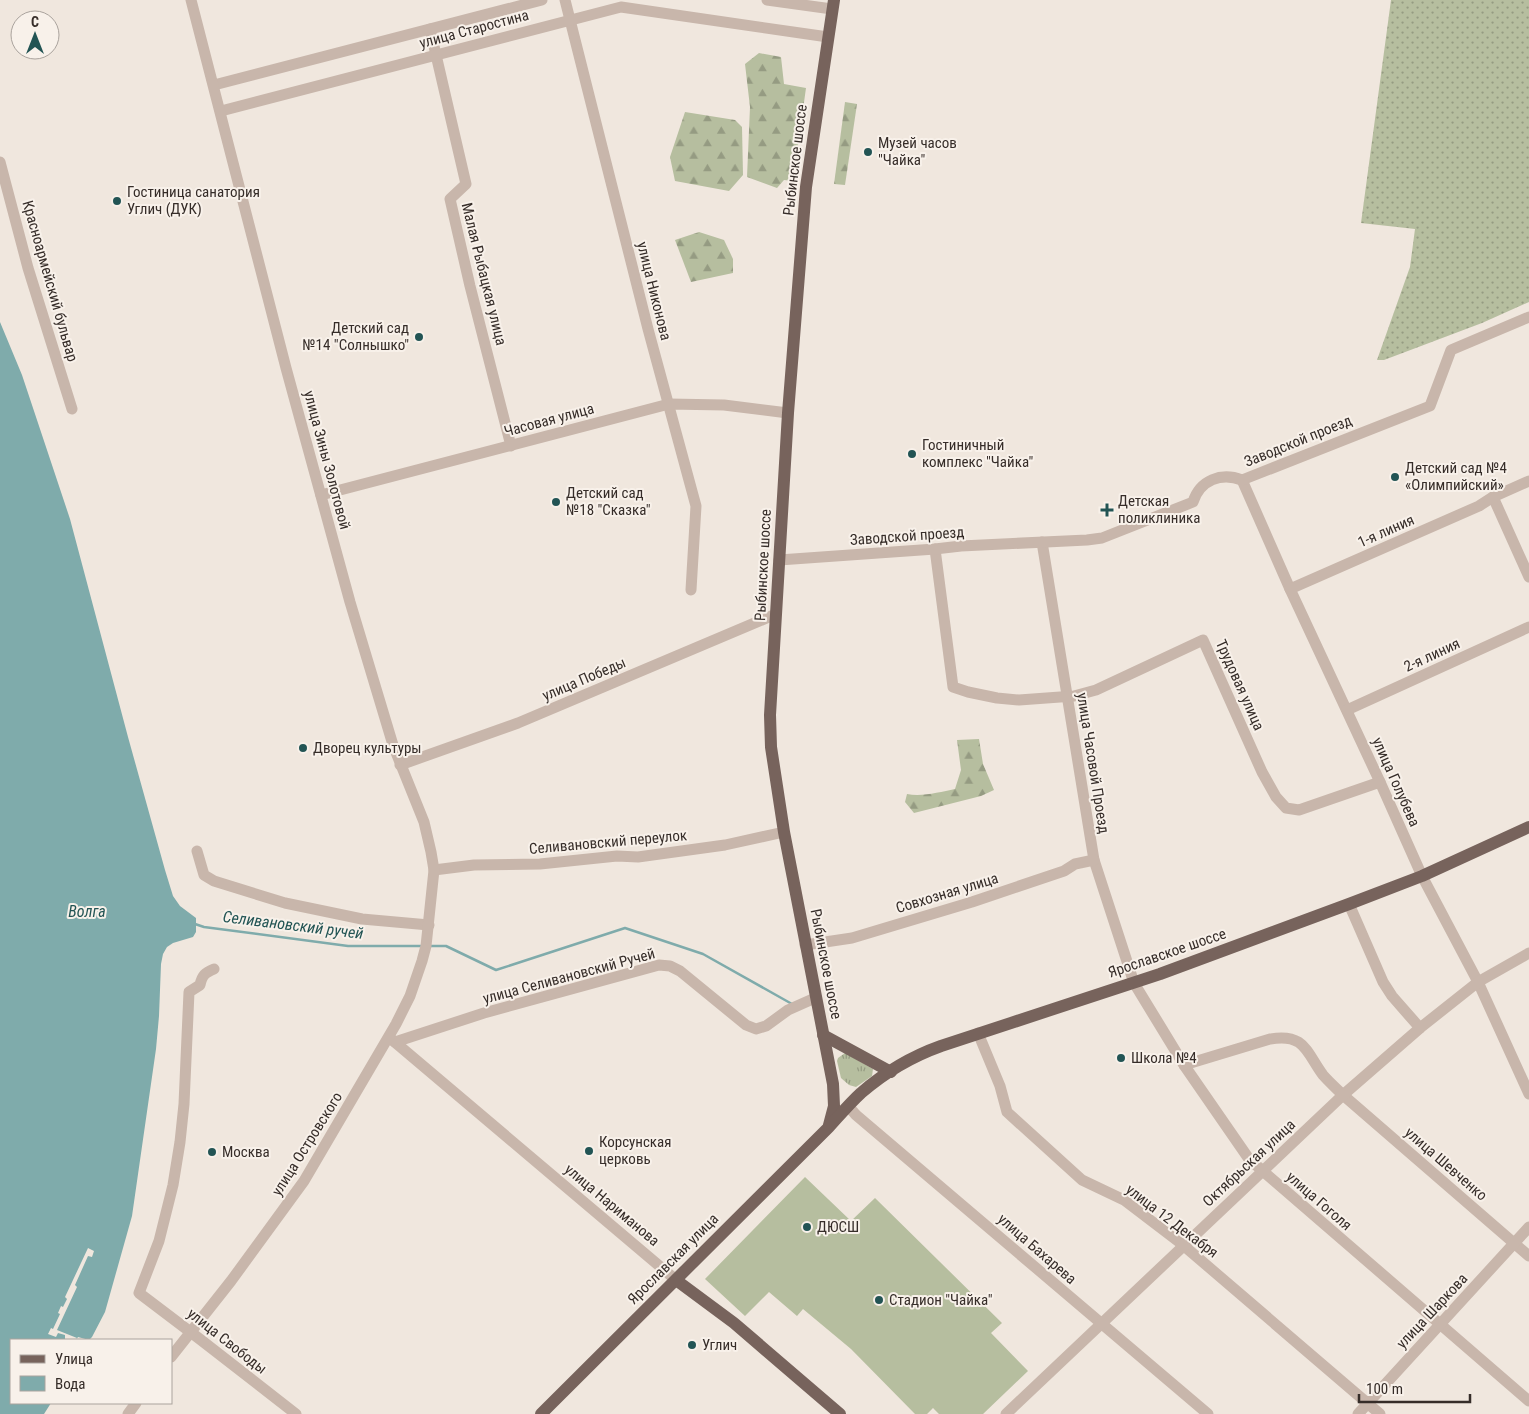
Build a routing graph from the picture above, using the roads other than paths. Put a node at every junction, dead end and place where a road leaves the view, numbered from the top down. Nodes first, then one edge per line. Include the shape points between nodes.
1 (192, 0) edge
2 (542, 0) edge
3 (565, 0) edge
4 (767, 0) edge
5 (833, 5) edge
6 (570, 20) junction
7 (430, 29) junction
8 (828, 37) junction
9 (436, 55) junction
10 (214, 85) junction
11 (221, 111) junction
12 (0, 162) edge
13 (1529, 317) edge
14 (669, 404) junction
15 (72, 409) dead end
16 (788, 413) junction
17 (511, 446) junction
18 (1242, 480) junction
19 (1529, 481) edge
20 (321, 495) junction
21 (1493, 497) junction
22 (1042, 542) junction
23 (935, 549) junction
24 (779, 560) junction
25 (1529, 577) edge
26 (1290, 589) junction
27 (692, 590) dead end
28 (776, 614) junction
29 (1529, 627) edge
30 (1068, 697) junction
31 (1347, 710) junction
32 (400, 765) junction
33 (1380, 782) junction
34 (1529, 827) edge
35 (784, 832) junction
36 (197, 851) dead end
37 (1094, 860) junction
38 (434, 870) junction
39 (1422, 876) junction
40 (1349, 904) junction
41 (429, 925) junction
42 (805, 945) junction
43 (1529, 953) edge
44 (214, 969) dead end
45 (1478, 982) junction
46 (1134, 983) junction
47 (815, 998) junction
48 (1420, 1028) junction
49 (978, 1033) junction
50 (823, 1035) junction
51 (392, 1039) junction
52 (1184, 1065) junction
53 (891, 1072) junction
54 (1529, 1094) edge
55 (1342, 1095) junction
56 (848, 1106) junction
57 (829, 1127) junction
58 (1263, 1172) junction
59 (1529, 1227) edge
60 (1515, 1243) junction
61 (1183, 1245) junction
62 (1529, 1256) edge
63 (676, 1280) junction
64 (1102, 1324) junction
65 (1440, 1325) junction
66 (190, 1332) junction
67 (172, 1356) edge
68 (1529, 1402) edge
69 (1367, 1403) junction
70 (296, 1414) edge
71 (541, 1414) edge
72 (840, 1414) edge
73 (1006, 1414) edge
74 (1208, 1414) edge
75 (1358, 1414) edge
76 (1380, 1414) edge

1 - 10 street, улица Зины Золотовой
2 - 7 street, улица Старостина
3 - 6 street, улица Никонова
4 - 5 street
5 - 8 main road, Рыбинское шоссе
6 - 8 street, улица Старостина via 628,7
6 - 9 street, улица Старостина
6 - 14 street, улица Никонова
7 - 9 street, Малая Рыбацкая улица
7 - 10 street, улица Старостина
8 - 16 main road, Рыбинское шоссе via 806,187
9 - 11 street, улица Старостина
9 - 17 street, Малая Рыбацкая улица via 466,184 450,199
10 - 11 street, улица Зины Золотовой
11 - 20 street, улица Зины Золотовой
12 - 15 street, Красноармейский бульвар via 28,268
13 - 18 street, Заводской проезд via 1451,350 1430,406
14 - 16 street, Часовая улица via 724,405
14 - 17 street, Часовая улица
14 - 27 street, улица Никонова via 696,506
16 - 24 main road, Рыбинское шоссе
17 - 20 street, Часовая улица
18 - 22 street, Заводской проезд via 1226,476 1210,481 1199,489 1193,502 1109,536
18 - 26 street, улица Голубева
19 - 21 street, 1-я линия
20 - 32 street, улица Зины Золотовой via 368,667
21 - 25 street
21 - 26 street, 1-я линия
22 - 23 street, Заводской проезд
22 - 30 street, улица Часовой Проезд
23 - 24 street, Заводской проезд
23 - 30 street, Трудовая улица via 952,687 1019,700
24 - 28 main road, Рыбинское шоссе
26 - 31 street, улица Голубева
28 - 32 street, улица Победы via 518,724
28 - 35 main road, Рыбинское шоссе via 771,747
29 - 31 street, 2-я линия
30 - 33 street, Трудовая улица via 1096,690 1203,640 1262,772 1286,808 1299,810
30 - 37 street, улица Часовой Проезд
31 - 33 street, улица Голубева
32 - 38 street, улица Зины Золотовой via 424,822
33 - 39 street, улица Голубева
34 - 39 main road, Ярославское шоссе
35 - 38 street, Селивановский переулок via 725,845 638,857
35 - 42 main road, Рыбинское шоссе
36 - 41 street via 204,875 214,881 285,903 362,920
37 - 42 street, Совхозная улица via 972,902 852,938
37 - 46 street, улица Часовой Проезд
38 - 41 street, улица Зины Золотовой
39 - 40 main road, Ярославское шоссе
39 - 45 street, улица Голубева
40 - 46 main road, Ярославское шоссе
40 - 48 street via 1383,982
41 - 51 street, улица Островского via 417,977
42 - 47 main road, Рыбинское шоссе
43 - 45 street, Октябрьская улица
44 - 66 street, улица Свободы via 204,973 200,985 189,992 184,1104 173,1185 159,1241 139,1293
45 - 48 street, Октябрьская улица
45 - 54 street, улица Голубева
46 - 49 main road, Ярославское шоссе
46 - 52 street, улица Гоголя
47 - 50 main road, Рыбинское шоссе
47 - 51 street, улица Селивановский Ручей via 756,1029 746,1025 680,971 660,966
48 - 55 street, Октябрьская улица
49 - 53 main road, Ярославское шоссе via 926,1051
49 - 61 street, улица 12 Декабря via 1007,1112 1082,1180 1124,1200
50 - 53 main road
50 - 57 main road, Рыбинское шоссе via 835,1094
51 - 63 street, улица Нариманова
51 - 66 street, улица Островского via 304,1181
52 - 55 street, улица Шевченко via 1270,1039 1289,1038 1303,1044
52 - 58 street, улица Гоголя via 1249,1159
53 - 56 main road, Ярославское шоссе via 869,1086
55 - 58 street, Октябрьская улица
55 - 60 street, улица Шевченко
56 - 57 main road, Ярославское шоссе
56 - 64 street, улица Бахарева
57 - 63 main road, Ярославская улица
58 - 61 street, Октябрьская улица
58 - 65 street, улица Гоголя
59 - 60 street, улица Шаркова
60 - 62 street, улица Шевченко
60 - 65 street, улица Шаркова
61 - 64 street, Октябрьская улица
61 - 69 street, улица 12 Декабря
63 - 71 main road, Ярославская улица
63 - 72 main road, улица Нариманова via 734,1323
64 - 73 street, Октябрьская улица
64 - 74 street, улица Бахарева
65 - 68 street, улица Гоголя
65 - 69 street, улица Шаркова
66 - 67 street, улица Островского
66 - 70 street, улица Свободы
69 - 75 street, улица Шаркова
69 - 76 street, улица 12 Декабря

